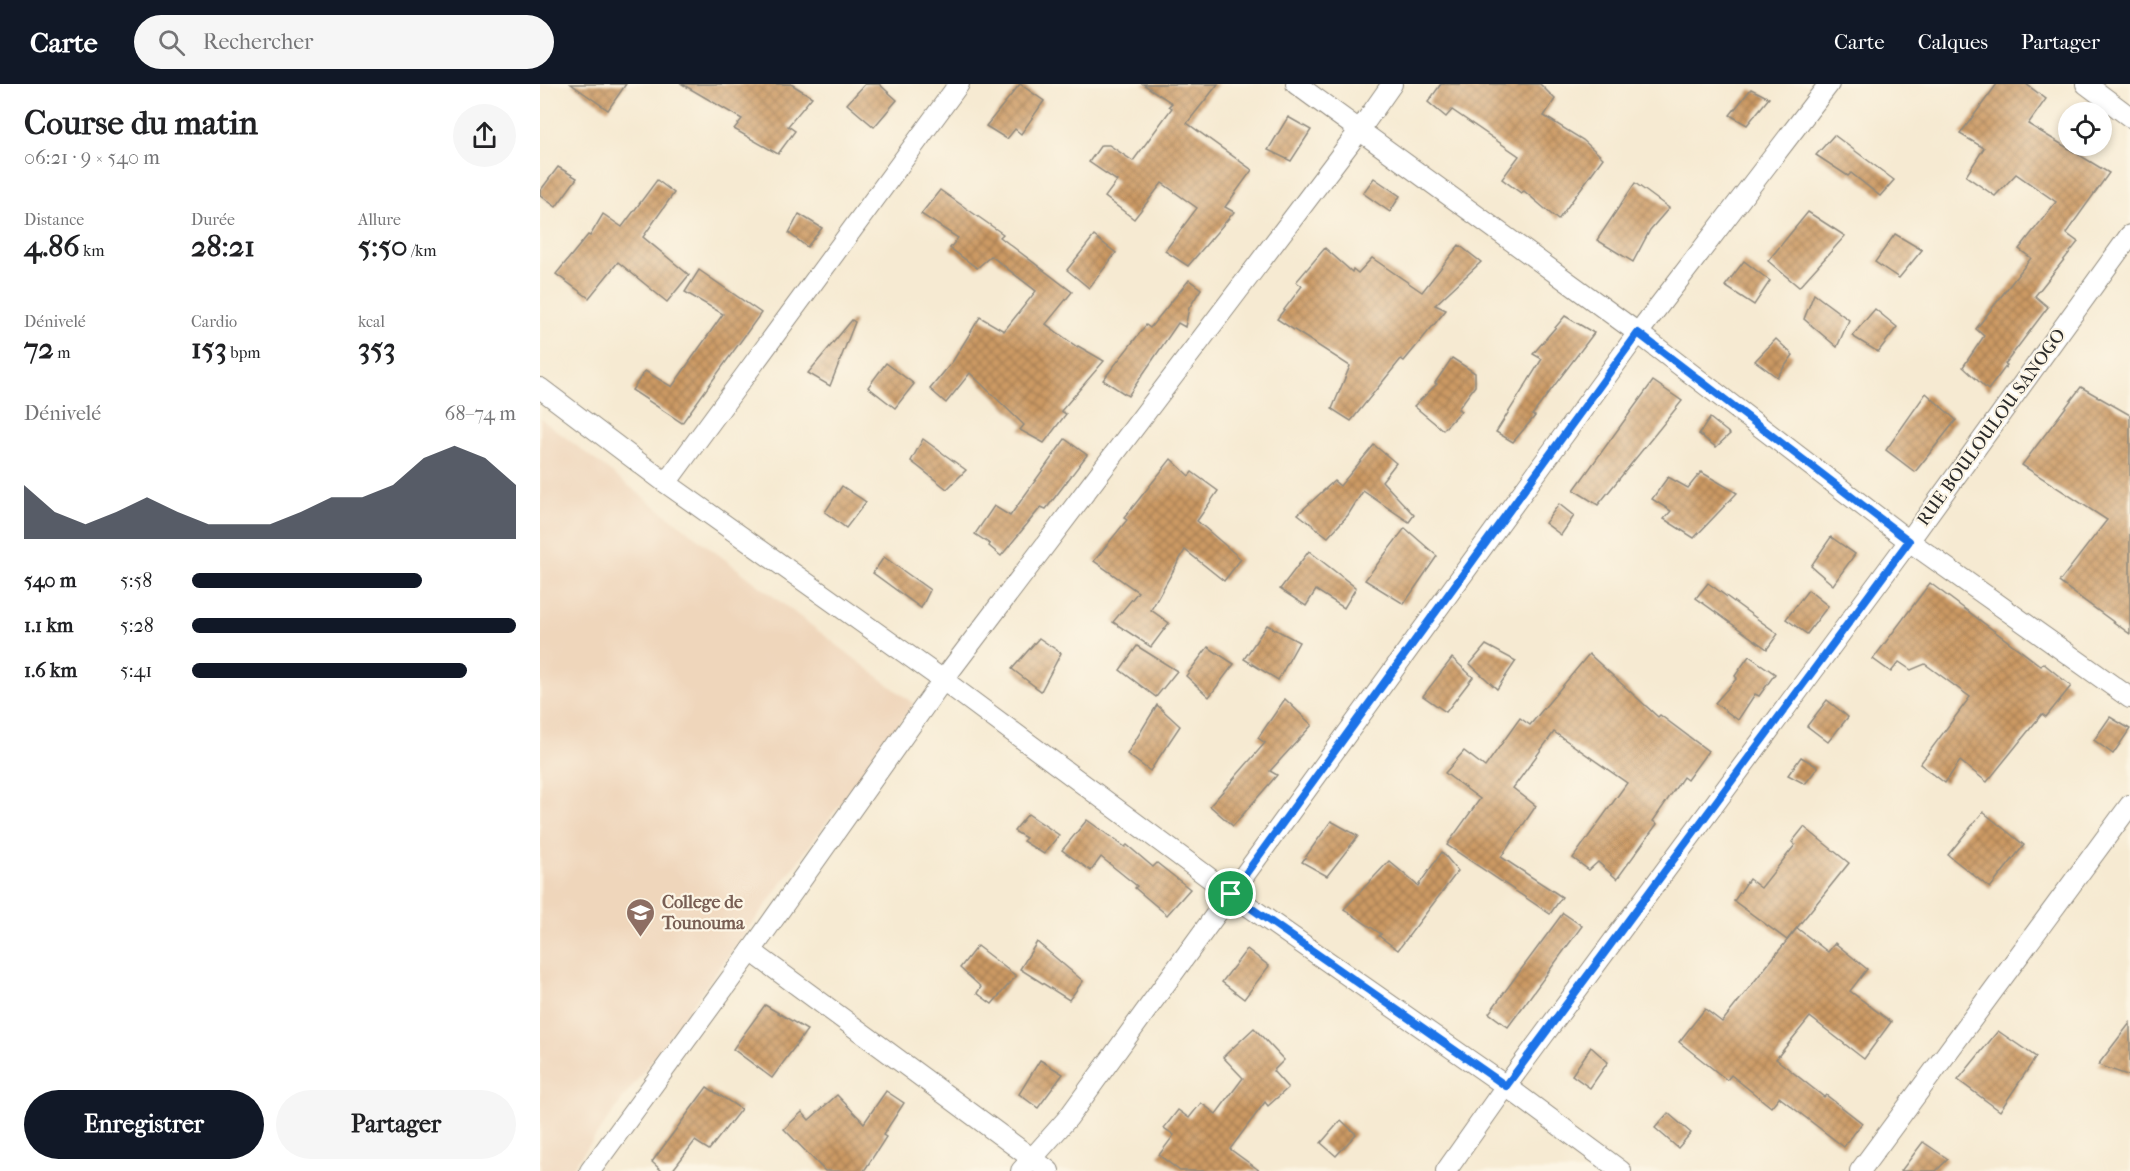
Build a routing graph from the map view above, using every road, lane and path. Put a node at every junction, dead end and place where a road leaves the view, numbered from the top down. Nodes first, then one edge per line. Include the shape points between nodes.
1 (959, 84) edge
2 (1296, 84) edge
3 (1392, 84) edge
4 (1829, 84) edge
5 (2086, 84) edge
6 (2130, 117) edge
7 (1359, 131) junction
8 (2130, 235) edge
9 (1638, 333) junction
10 (540, 388) edge
11 (666, 483) junction
12 (1909, 541) junction
13 (943, 680) junction
14 (2130, 699) edge
15 (2130, 805) edge
16 (1231, 894) junction
17 (751, 951) junction
18 (1506, 1086) junction
19 (1026, 1165) edge
20 (590, 1171) edge
21 (1049, 1171) edge
22 (1446, 1171) edge
23 (1621, 1171) edge
24 (1860, 1171) edge

1 - 11 street
2 - 7 street
3 - 7 street
4 - 9 street
5 - 6 street
7 - 9 street
7 - 13 street
8 - 12 street, RUE BOULOULOU SANOGO
9 - 12 street
9 - 16 street
10 - 11 street
11 - 13 street
12 - 14 street
12 - 18 street, RUE BOULOULOU SANOGO
13 - 16 street
13 - 17 street
15 - 24 street
16 - 18 street
16 - 19 street via 1068,1118
17 - 19 street
17 - 20 street
18 - 22 street, RUE BOULOULOU SANOGO
18 - 23 street
19 - 21 street

